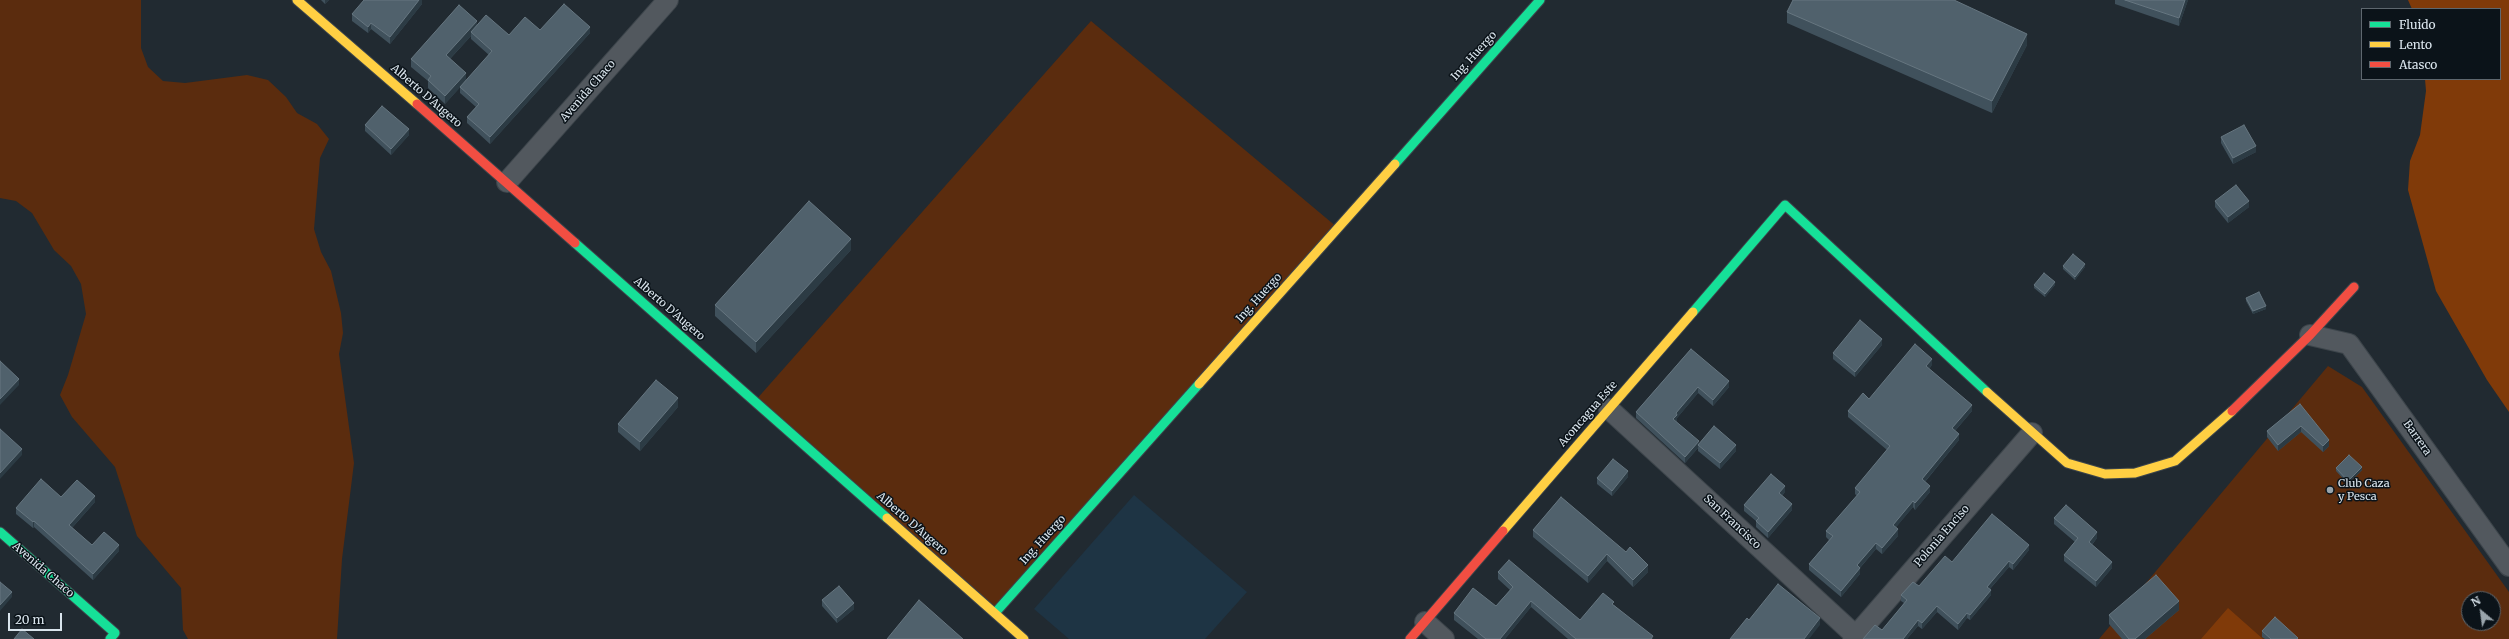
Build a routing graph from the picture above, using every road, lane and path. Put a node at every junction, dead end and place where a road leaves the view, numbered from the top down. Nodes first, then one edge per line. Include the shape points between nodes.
1 (297, 0) edge
2 (668, 0) edge
3 (1540, 0) edge
4 (507, 182) junction
5 (2354, 287) dead end
6 (2310, 334) junction
7 (1609, 409) junction
8 (2032, 433) junction
9 (0, 532) edge
10 (2509, 566) edge
11 (995, 613) junction
12 (1425, 622) junction
13 (1854, 637) edge
14 (110, 639) edge
15 (1024, 639) edge
16 (1410, 639) edge
17 (1444, 639) edge

1 - 4 street, Alberto D'Augero
2 - 4 street, Avenida Chaco
3 - 11 street, Ing. Huergo
4 - 11 street, Alberto D'Augero
5 - 6 street
6 - 8 street via 2226,417 2175,461 2135,473 2105,474 2067,463
6 - 10 street, Barrera via 2349,344
7 - 8 street, Aconcagua Este via 1785,205
7 - 12 street, Aconcagua Este
7 - 13 street, San Francisco
8 - 13 street, Polonia Enciso
9 - 14 street, Avenida Chaco via 115,633
11 - 15 street, Alberto D'Augero
12 - 16 street, Aconcagua Este
12 - 17 street

